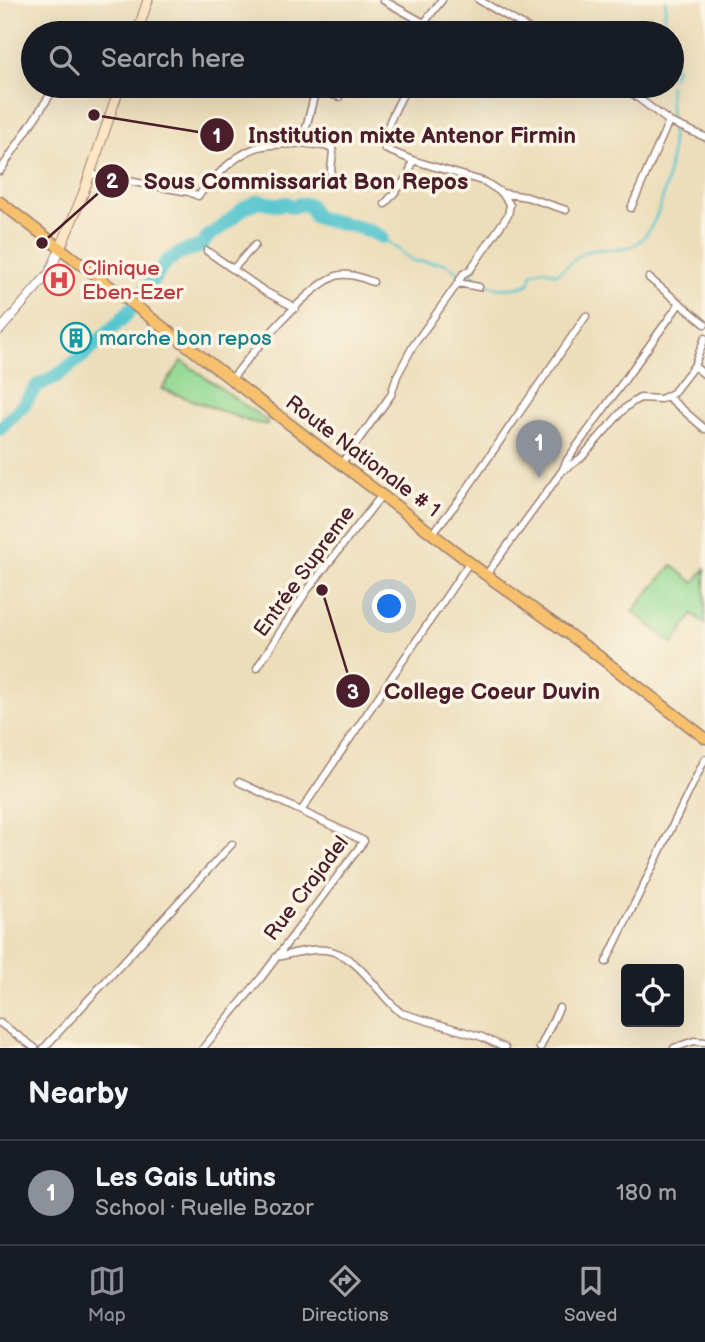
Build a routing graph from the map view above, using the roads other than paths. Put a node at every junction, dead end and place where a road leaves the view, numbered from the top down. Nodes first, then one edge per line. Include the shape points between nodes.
1 (148, 0) edge
2 (383, 0) edge
3 (442, 0) edge
4 (479, 0) edge
5 (141, 21) edge
6 (420, 21) edge
7 (426, 21) edge
8 (515, 21) edge
9 (48, 98) edge
10 (116, 98) edge
11 (314, 98) edge
12 (402, 98) edge
13 (638, 98) edge
14 (669, 121) junction
15 (705, 137) edge
16 (302, 143) junction
17 (412, 160) junction
18 (0, 171) edge
19 (89, 174) junction
20 (330, 180) dead end
21 (502, 193) junction
22 (520, 196) junction
23 (0, 202) edge
24 (385, 204) dead end
25 (510, 205) junction
26 (631, 208) dead end
27 (566, 210) dead end
28 (255, 245) dead end
29 (60, 249) junction
30 (207, 251) dead end
31 (233, 269) junction
32 (649, 278) dead end
33 (373, 282) dead end
34 (458, 283) junction
35 (479, 287) dead end
36 (680, 303) junction
37 (296, 308) junction
38 (586, 316) dead end
39 (705, 324) edge
40 (0, 330) edge
41 (705, 338) edge
42 (694, 366) junction
43 (705, 375) edge
44 (231, 380) junction
45 (668, 397) junction
46 (705, 429) edge
47 (341, 464) junction
48 (562, 471) junction
49 (381, 496) junction
50 (432, 534) junction
51 (470, 563) junction
52 (486, 575) junction
53 (257, 668) dead end
54 (705, 738) edge
55 (705, 759) edge
56 (239, 782) dead end
57 (301, 811) junction
58 (232, 845) dead end
59 (276, 957) junction
60 (606, 962) dead end
61 (559, 1008) dead end
62 (0, 1023) edge
63 (705, 1042) edge
64 (35, 1048) edge
65 (44, 1048) edge
66 (202, 1048) edge
67 (505, 1048) edge
68 (540, 1048) edge
69 (674, 1048) edge

1 - 5 main road
2 - 6 street
3 - 7 street
4 - 8 street
9 - 18 street
10 - 19 main road
11 - 16 street
12 - 17 street via 383,142 385,149
13 - 14 street
14 - 15 street
14 - 26 street
16 - 19 street via 261,147 241,155 198,196
16 - 20 street via 331,147
17 - 21 street via 485,182
17 - 24 street via 409,174
19 - 29 main road
21 - 22 street
21 - 25 street
22 - 25 street
22 - 27 street
23 - 29 main road, Route Nationale # 1
25 - 34 street via 508,215
28 - 31 street
29 - 40 street via 49,273
29 - 44 main road, Route Nationale # 1
30 - 31 street
31 - 37 street
32 - 36 street
33 - 37 street via 337,275
34 - 35 street
34 - 47 street via 414,346 391,395
36 - 39 street
36 - 48 street
37 - 44 street
38 - 50 street
41 - 42 street
42 - 43 street
42 - 45 street
44 - 47 main road, Route Nationale # 1
45 - 46 street
45 - 48 street via 633,402 581,458
47 - 49 main road, Route Nationale # 1
48 - 52 street
49 - 50 main road, Route Nationale # 1
49 - 53 street, Entrée Supreme via 306,592
50 - 51 main road, Route Nationale # 1
51 - 52 main road, Route Nationale # 1
51 - 57 street
52 - 54 main road, Route Nationale # 1
55 - 60 street
56 - 57 street
57 - 59 street, Rue Crajadel via 364,841
58 - 65 street
59 - 66 street, Rue Crajadel
59 - 67 street via 312,950 342,954 391,1005 412,1018
61 - 68 street
62 - 64 street
63 - 69 street

